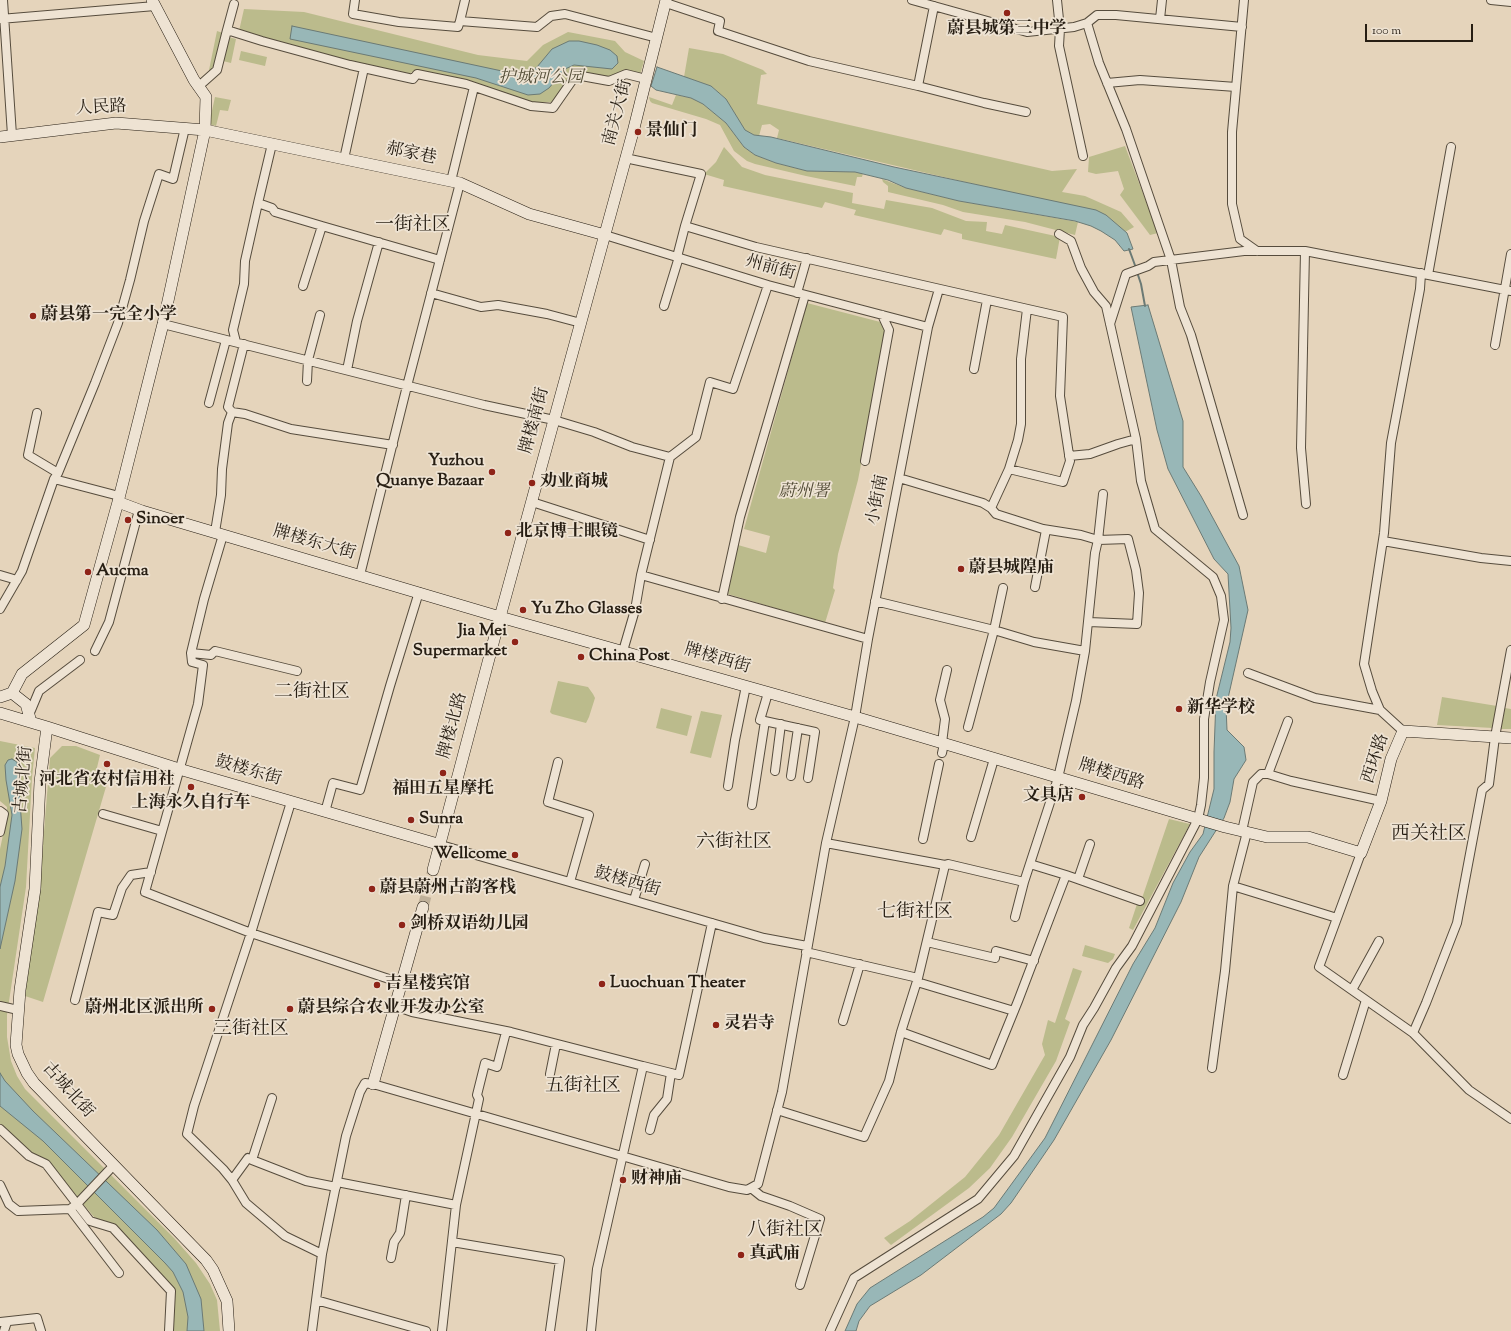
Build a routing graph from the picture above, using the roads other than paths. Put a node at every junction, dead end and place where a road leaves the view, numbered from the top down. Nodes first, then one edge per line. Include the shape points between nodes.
1 (3, 0) edge
2 (355, 0) edge
3 (465, 0) edge
4 (912, 0) edge
5 (1057, 0) edge
6 (1162, 0) edge
7 (1244, 0) edge
8 (1491, 0) edge
9 (666, 2) edge
10 (1511, 2) edge
11 (154, 3) edge
12 (234, 4) dead end
13 (934, 6) junction
14 (2, 19) edge
15 (1160, 19) junction
16 (460, 21) junction
17 (1087, 23) junction
18 (1242, 27) junction
19 (1060, 29) junction
20 (227, 30) junction
21 (656, 38) junction
22 (364, 68) junction
23 (646, 79) junction
24 (1107, 83) junction
25 (199, 86) junction
26 (918, 86) junction
27 (474, 87) junction
28 (1236, 87) junction
29 (1026, 112) dead end
30 (185, 128) junction
31 (205, 130) junction
32 (12, 135) junction
33 (0, 137) edge
34 (272, 144) junction
35 (1451, 147) dead end
36 (1083, 156) dead end
37 (625, 158) junction
38 (344, 159) junction
39 (455, 182) junction
40 (258, 203) junction
41 (322, 226) junction
42 (685, 226) junction
43 (1058, 234) dead end
44 (605, 235) junction
45 (379, 242) junction
46 (1257, 251) junction
47 (1306, 251) junction
48 (1511, 254) edge
49 (678, 257) junction
50 (807, 258) junction
51 (440, 260) junction
52 (1171, 260) junction
53 (1425, 274) junction
54 (768, 285) junction
55 (303, 286) dead end
56 (938, 289) junction
57 (1508, 290) edge
58 (431, 293) junction
59 (801, 294) junction
60 (987, 300) junction
61 (664, 306) dead end
62 (1027, 309) junction
63 (320, 315) dead end
64 (882, 315) junction
65 (581, 323) junction
66 (163, 324) junction
67 (1110, 325) junction
68 (928, 327) junction
69 (226, 340) junction
70 (240, 343) junction
71 (1495, 345) dead end
72 (308, 360) junction
73 (974, 369) dead end
74 (347, 370) junction
75 (307, 381) dead end
76 (407, 386) junction
77 (209, 403) dead end
78 (232, 412) junction
79 (37, 413) dead end
80 (554, 420) junction
81 (1136, 439) junction
82 (393, 445) junction
83 (1069, 456) junction
84 (670, 457) junction
85 (865, 461) dead end
86 (1009, 469) junction
87 (56, 476) junction
88 (899, 478) junction
89 (1103, 494) dead end
90 (119, 499) junction
91 (532, 502) junction
92 (1306, 504) dead end
93 (991, 508) junction
94 (139, 510) junction
95 (1243, 515) dead end
96 (1046, 530) junction
97 (219, 534) junction
98 (650, 540) junction
99 (1098, 540) junction
100 (1383, 541) junction
101 (1511, 561) edge
102 (0, 574) edge
103 (360, 575) junction
104 (641, 575) junction
105 (17, 580) junction
106 (1035, 587) dead end
107 (1003, 588) dead end
108 (419, 592) junction
109 (722, 599) junction
110 (875, 602) junction
111 (0, 609) edge
112 (500, 617) junction
113 (1089, 622) junction
114 (994, 630) junction
115 (868, 639) junction
116 (1511, 650) edge
117 (95, 651) dead end
118 (623, 651) junction
119 (1085, 651) junction
120 (191, 653) junction
121 (80, 660) dead end
122 (947, 670) dead end
123 (297, 671) dead end
124 (1248, 673) dead end
125 (746, 686) junction
126 (12, 693) junction
127 (768, 693) junction
128 (0, 697) edge
129 (1380, 710) junction
130 (0, 713) edge
131 (854, 717) junction
132 (30, 718) junction
133 (765, 721) junction
134 (1288, 721) dead end
135 (782, 724) junction
136 (46, 727) junction
137 (968, 727) dead end
138 (798, 728) junction
139 (1403, 731) junction
140 (1495, 737) junction
141 (1511, 738) edge
142 (943, 747) junction
143 (994, 759) junction
144 (558, 762) dead end
145 (939, 764) dead end
146 (179, 770) junction
147 (775, 771) dead end
148 (1268, 774) junction
149 (791, 776) dead end
150 (808, 778) dead end
151 (1058, 778) junction
152 (728, 786) dead end
153 (1381, 801) junction
154 (292, 802) junction
155 (752, 805) dead end
156 (0, 812) edge
157 (325, 812) junction
158 (103, 814) dead end
159 (1199, 819) junction
160 (162, 831) junction
161 (0, 832) edge
162 (1244, 832) junction
163 (971, 837) dead end
164 (923, 839) dead end
165 (826, 843) junction
166 (1090, 844) dead end
167 (441, 845) junction
168 (1361, 853) junction
169 (645, 864) dead end
170 (1030, 864) junction
171 (945, 865) junction
172 (433, 870) tunnel mouth
173 (151, 872) junction
174 (1066, 875) junction
175 (1078, 879) junction
176 (570, 882) junction
177 (1024, 882) junction
178 (1233, 886) junction
179 (634, 900) junction
180 (1140, 901) dead end
181 (423, 907) tunnel mouth
182 (1015, 917) dead end
183 (1337, 918) junction
184 (712, 923) junction
185 (251, 933) junction
186 (1378, 941) dead end
187 (927, 942) junction
188 (806, 949) junction
189 (1034, 961) junction
190 (860, 964) junction
191 (918, 980) junction
192 (401, 983) junction
193 (1352, 990) junction
194 (75, 1000) dead end
195 (1366, 1000) junction
196 (395, 1006) junction
197 (9, 1008) edge
198 (1014, 1011) junction
199 (843, 1021) dead end
200 (506, 1032) junction
201 (901, 1032) junction
202 (1413, 1033) junction
203 (556, 1044) junction
204 (644, 1066) junction
205 (1212, 1068) dead end
206 (671, 1073) junction
207 (550, 1074) dead end
208 (1343, 1075) dead end
209 (372, 1084) junction
210 (272, 1098) dead end
211 (778, 1110) junction
212 (475, 1114) junction
213 (1511, 1119) edge
214 (0, 1129) edge
215 (650, 1130) dead end
216 (622, 1156) junction
217 (252, 1160) junction
218 (110, 1169) junction
219 (232, 1180) junction
220 (337, 1184) junction
221 (0, 1185) edge
222 (751, 1188) junction
223 (406, 1195) junction
224 (78, 1202) junction
225 (456, 1205) junction
226 (70, 1209) junction
227 (452, 1242) junction
228 (322, 1254) junction
229 (391, 1258) dead end
230 (119, 1273) dead end
231 (800, 1285) dead end
232 (316, 1300) junction
233 (3, 1322) edge
234 (4, 1331) edge
235 (41, 1331) edge
236 (169, 1331) edge
237 (229, 1331) edge
238 (312, 1331) edge
239 (426, 1331) edge
240 (442, 1331) edge
241 (550, 1331) edge
242 (591, 1331) edge
243 (830, 1331) edge

1 - 14 street
2 - 16 street via 353,14 399,22 458,27
3 - 16 street
4 - 13 street
5 - 19 street
6 - 15 street
7 - 18 street
8 - 10 street
9 - 21 main road, 南关大街
9 - 26 street via 720,21 718,32 809,61
11 - 14 street
11 - 25 main road
12 - 20 street
13 - 19 street via 1027,32
13 - 26 street
14 - 32 street
15 - 17 street via 1097,15
15 - 18 street
16 - 21 street via 537,27 551,16 565,14
17 - 19 street
17 - 24 street
18 - 28 street
19 - 36 street via 1059,46
20 - 22 street via 262,42
20 - 25 street via 217,70
21 - 23 main road, 南关大街
22 - 27 street via 413,78 417,74
22 - 38 street
23 - 27 street via 626,74 609,81 576,74 553,108 531,106
23 - 37 main road, 南关大街
24 - 28 street via 1140,80
24 - 52 street via 1126,129
25 - 31 main road via 206,97
26 - 29 street
27 - 39 street
28 - 46 street via 1232,132 1232,204 1240,239
30 - 31 main road, 人民路
30 - 32 main road, 人民路 via 116,122
30 - 87 street via 173,179 159,174 118,323
31 - 34 main road, 郝家巷
31 - 66 main road
32 - 33 main road, 人民路
34 - 38 main road, 郝家巷
34 - 40 street
35 - 53 street
37 - 42 street via 701,174
37 - 44 main road, 南关大街
38 - 39 main road, 郝家巷
39 - 44 main road, 郝家巷 via 529,214
39 - 51 street
40 - 41 street via 272,208 275,212
40 - 70 street via 233,330
41 - 45 street
41 - 55 street
42 - 49 street
42 - 50 street via 756,247
43 - 67 street via 1071,241 1081,268 1094,292 1106,306
44 - 49 street, 州前街
44 - 65 main road, 牌楼南街
45 - 51 street
45 - 74 street via 357,321
46 - 47 street
46 - 52 street via 1244,250
47 - 53 street
47 - 92 street via 1301,448
48 - 57 street
49 - 54 street, 州前街
49 - 61 street
50 - 56 street
50 - 59 street
51 - 58 street
52 - 67 street via 1154,262 1126,274
52 - 95 street via 1180,307 1191,336
53 - 57 street
53 - 100 street via 1391,443
54 - 59 street, 州前街
54 - 84 street via 733,389 710,382 696,437
56 - 60 street
56 - 68 street, 小街南
57 - 71 street
58 - 65 street via 481,307 498,305
58 - 76 street
59 - 64 street, 州前街
59 - 109 street via 740,517
60 - 62 street
60 - 73 street
62 - 83 street via 1063,317 1060,396
62 - 86 street via 1021,360 1021,424
63 - 72 street
64 - 68 street, 州前街
64 - 85 street via 889,330
65 - 80 main road, 牌楼南街
66 - 69 street
66 - 90 main road
67 - 81 street
68 - 88 street, 小街南
69 - 70 street
69 - 77 street
70 - 72 street
70 - 78 street via 228,408
72 - 74 street
72 - 75 street
74 - 76 street
76 - 80 street via 484,406
76 - 82 street
78 - 82 street via 291,429
78 - 97 street via 222,469
79 - 87 street via 28,455
80 - 84 street
80 - 91 main road, 牌楼南街
81 - 83 street via 1090,454
81 - 159 street via 1141,481 1155,529 1213,577 1221,596 1224,620 1204,719 1204,778
82 - 103 street
83 - 86 street via 1070,461 1063,482
84 - 98 street
86 - 93 street
87 - 90 street
87 - 105 street
88 - 93 street via 983,503
88 - 110 street, 小街南
89 - 99 street
90 - 94 main road, 牌楼东大街
90 - 126 main road via 84,625 22,674
91 - 98 street
91 - 112 main road, 牌楼南街
93 - 96 street via 996,514
94 - 97 main road, 牌楼东大街
94 - 117 street via 109,622
96 - 99 street
96 - 106 street
97 - 103 main road, 牌楼东大街
97 - 120 street
98 - 104 street
99 - 113 street
99 - 113 street via 1128,539 1139,593 1138,618 1137,624
100 - 101 street
100 - 129 street via 1364,664
102 - 105 street
103 - 108 main road, 牌楼东大街
104 - 109 street
104 - 118 street via 635,610
105 - 111 street
107 - 114 street
108 - 112 main road, 牌楼东大街
108 - 157 street via 360,790 333,782
109 - 115 street
110 - 114 street
110 - 115 street, 小街南
112 - 118 main road, 牌楼西街
112 - 167 main road, 牌楼北路
113 - 119 street
114 - 119 street via 1034,642
114 - 137 street
115 - 131 street, 小街南
116 - 140 street
118 - 125 main road, 牌楼西街
119 - 151 street
120 - 123 street via 211,655 215,651
120 - 146 street via 192,662 203,665 198,704
121 - 132 street via 39,691
122 - 142 street via 940,700 945,719
124 - 129 street via 1315,698
125 - 127 main road, 牌楼西街
125 - 152 street
126 - 128 main road
126 - 132 main road via 26,704
127 - 131 main road, 牌楼西街
127 - 133 street via 760,720
129 - 139 street
130 - 132 main road, 鼓楼东街
131 - 142 main road, 牌楼西路
131 - 165 street, 小街南
132 - 136 main road, 鼓楼东街
133 - 135 street
133 - 155 street
134 - 148 street
135 - 138 street
135 - 147 street
136 - 146 main road, 鼓楼东街
136 - 197 main road, 古城北街 via 40,782 35,889 20,990
138 - 149 street
138 - 150 street via 815,732
139 - 140 main road, 西环路
139 - 153 main road, 西环路 via 1391,759
140 - 141 main road, 西环路
140 - 202 street via 1489,784 1482,790 1457,923
142 - 143 main road, 牌楼西路
143 - 151 main road, 牌楼西路
143 - 163 street
144 - 176 street via 548,802 589,815
145 - 164 street
146 - 154 main road, 鼓楼东街
146 - 160 street
148 - 153 street
148 - 162 street via 1262,774 1253,782
151 - 159 main road, 牌楼西路
151 - 170 street
153 - 168 main road, 西环路
154 - 157 main road, 鼓楼东街
154 - 185 street
156 - 161 street via 4,814
157 - 167 main road, 鼓楼东街
158 - 160 street
159 - 162 main road, 牌楼西路
159 - 243 street via 1132,946 1083,1024 1070,1057 1014,1156 978,1199 854,1278
160 - 173 street
162 - 168 main road, 牌楼西路 via 1267,836 1308,837
162 - 178 street
165 - 171 street
165 - 188 street, 小街南
166 - 175 street
167 - 172 main road, 牌楼北路
167 - 176 street, 鼓楼西街
168 - 183 street
169 - 179 street
170 - 174 street
170 - 177 street
171 - 177 street
171 - 187 street
173 - 185 street via 145,892
173 - 194 street via 131,875 122,888 113,915 98,912
174 - 175 street
174 - 189 street
175 - 180 street
176 - 179 street, 鼓楼西街
177 - 182 street
178 - 183 street
178 - 205 street
179 - 184 street, 鼓楼西街
181 - 192 main road
183 - 193 street via 1319,967
184 - 188 street, 鼓楼西街
184 - 206 street via 679,1076
185 - 192 street
185 - 219 street via 187,1134
186 - 193 street
187 - 189 street via 995,958 996,951
187 - 191 street
188 - 190 street, 鼓楼西街
188 - 211 street, 小街南
189 - 198 street
190 - 191 street, 鼓楼西街
190 - 199 street
191 - 198 street, 鼓楼西街
191 - 201 street
192 - 196 main road
193 - 195 street
195 - 202 street
195 - 208 street
196 - 200 street
196 - 209 main road
197 - 218 main road, 古城北街 via 18,1054 27,1073
198 - 201 street via 992,1065
200 - 203 street
200 - 212 street via 497,1066 485,1063
201 - 211 street via 889,1081 864,1137
202 - 213 street via 1469,1090
203 - 204 street
203 - 207 street
204 - 206 street
204 - 216 street
206 - 215 street via 667,1099 654,1115
209 - 212 street
209 - 220 street via 365,1083 360,1092 346,1136
210 - 217 street
211 - 222 street, 小街南 via 758,1184
212 - 216 street
212 - 225 street
214 - 224 street via 29,1156 46,1164
216 - 222 street via 729,1187 747,1190
216 - 242 street via 597,1269
217 - 219 street via 248,1158
217 - 220 street via 306,1181
218 - 224 street
218 - 237 main road, 古城北街 via 206,1260 227,1301
219 - 228 street via 246,1203 285,1236
220 - 223 street
220 - 228 street
221 - 226 street via 9,1204 18,1211
222 - 231 street via 761,1196 820,1219
223 - 225 street
223 - 229 street via 400,1233 394,1242
224 - 226 street
224 - 236 street via 90,1221 112,1228 170,1291
225 - 227 street
226 - 230 street
227 - 240 street
227 - 241 street via 560,1260
228 - 232 street
232 - 238 street
232 - 239 street
233 - 234 street
233 - 235 street via 37,1318

